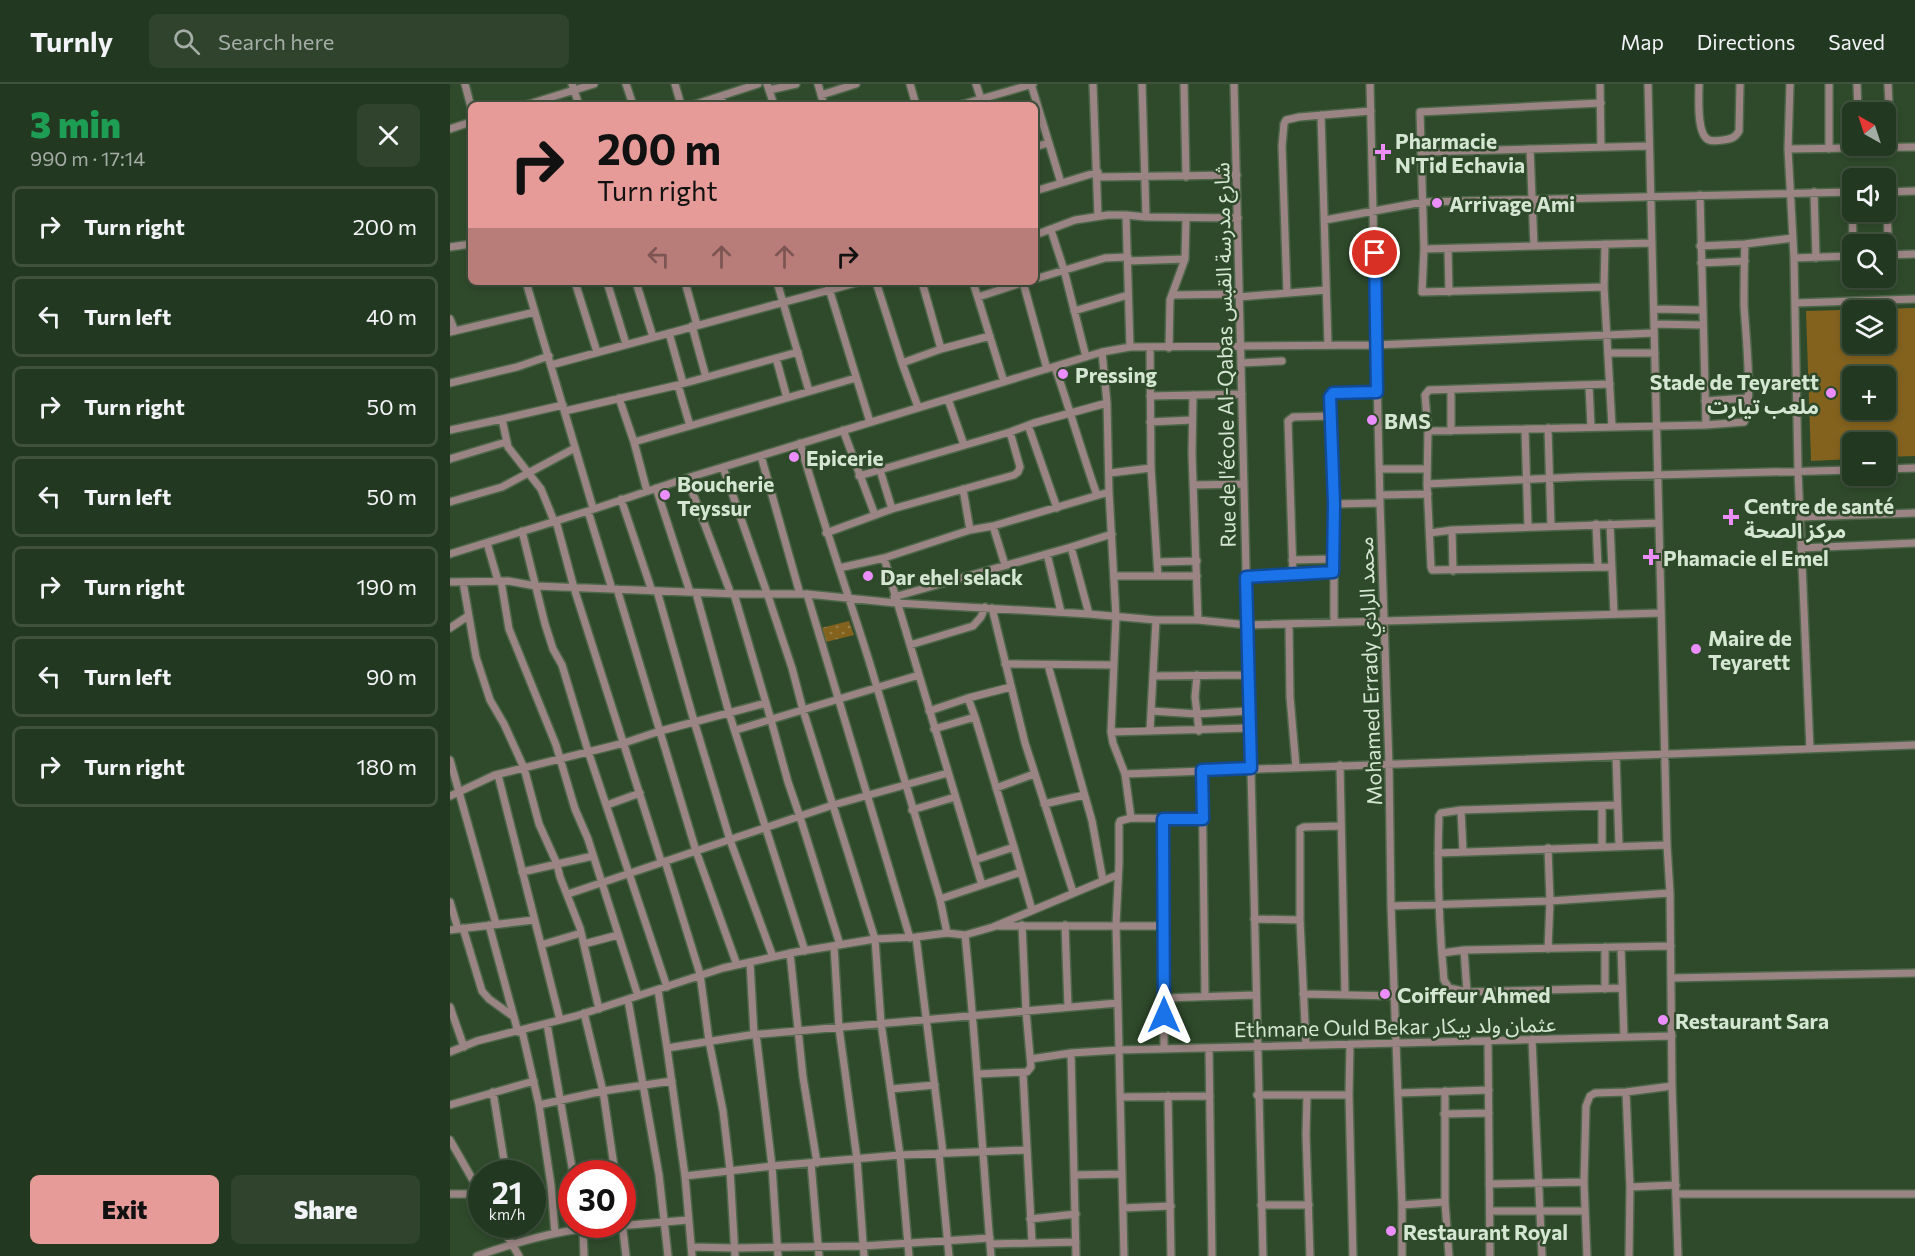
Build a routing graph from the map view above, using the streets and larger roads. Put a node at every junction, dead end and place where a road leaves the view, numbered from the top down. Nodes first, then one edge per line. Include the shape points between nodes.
1 (465, 84) edge
2 (594, 84) edge
3 (626, 84) edge
4 (675, 84) edge
5 (758, 84) edge
6 (796, 84) edge
7 (818, 84) edge
8 (856, 84) edge
9 (910, 84) edge
10 (976, 84) edge
11 (1032, 84) edge
12 (1093, 84) edge
13 (1142, 84) edge
14 (1184, 84) edge
15 (1234, 84) edge
16 (1370, 84) edge
17 (1600, 84) edge
18 (1648, 84) edge
19 (1699, 84) edge
20 (1740, 84) edge
21 (1790, 84) edge
22 (1829, 84) edge
23 (1857, 84) edge
24 (1888, 84) edge
25 (573, 87) edge
26 (768, 87) edge
27 (821, 95) junction
28 (721, 96) junction
29 (981, 99) junction
30 (470, 102) edge
31 (534, 102) edge
32 (578, 102) edge
33 (632, 102) edge
34 (680, 102) edge
35 (702, 102) edge
36 (723, 102) edge
37 (773, 102) edge
38 (823, 102) edge
39 (915, 102) edge
40 (972, 102) edge
41 (1037, 102) edge
42 (1858, 102) edge
43 (1889, 102) edge
44 (1601, 103) junction
45 (1038, 106) edge
46 (1371, 111) junction
47 (1321, 115) junction
48 (468, 123) edge
49 (450, 129) edge
50 (1048, 143) junction
51 (1038, 146) edge
52 (1649, 146) junction
53 (1601, 147) junction
54 (1896, 147) edge
55 (1915, 147) edge
56 (1842, 148) edge
57 (1530, 149) junction
58 (1788, 149) junction
59 (1829, 149) junction
60 (1421, 152) junction
61 (1098, 174) junction
62 (1237, 175) junction
63 (1145, 176) junction
64 (1186, 177) junction
65 (1061, 183) junction
66 (1038, 190) edge
67 (1915, 190) edge
68 (1896, 191) edge
69 (1814, 192) junction
70 (1842, 192) edge
71 (1790, 193) junction
72 (1700, 195) junction
73 (1651, 196) junction
74 (1532, 199) junction
75 (1423, 202) junction
76 (1374, 212) junction
77 (1126, 215) junction
78 (1098, 216) junction
79 (1146, 218) junction
80 (1186, 218) junction
81 (1238, 218) junction
82 (1325, 220) junction
83 (1051, 230) junction
84 (1038, 234) edge
85 (1793, 238) junction
86 (1652, 243) junction
87 (468, 244) edge
88 (1605, 244) junction
89 (1745, 244) junction
90 (1533, 246) junction
91 (1700, 246) junction
92 (450, 247) edge
93 (1424, 249) junction
94 (1448, 249) junction
95 (1915, 254) edge
96 (1896, 255) edge
97 (1842, 257) edge
98 (1794, 258) junction
99 (1816, 258) junction
100 (1128, 259) junction
101 (1185, 259) junction
102 (1744, 261) junction
103 (1701, 263) junction
104 (1064, 270) junction
105 (1038, 278) edge
106 (527, 285) edge
107 (576, 285) edge
108 (608, 285) edge
109 (637, 285) edge
110 (688, 285) edge
111 (778, 285) edge
112 (828, 285) edge
113 (848, 285) edge
114 (877, 285) edge
115 (923, 285) edge
116 (974, 285) edge
117 (1014, 285) edge
118 (1024, 285) edge
119 (1604, 287) junction
120 (830, 290) junction
121 (1326, 290) junction
122 (1449, 292) junction
123 (1287, 293) junction
124 (1128, 295) junction
125 (1172, 295) junction
126 (1239, 295) junction
127 (978, 297) junction
128 (1915, 299) edge
129 (783, 302) junction
130 (1795, 303) junction
131 (1654, 309) junction
132 (1702, 310) junction
133 (535, 312) junction
134 (1074, 312) junction
135 (450, 319) edge
136 (1654, 324) junction
137 (1702, 325) junction
138 (694, 326) junction
139 (453, 331) edge
140 (669, 333) junction
141 (1654, 333) junction
142 (1607, 334) junction
143 (990, 336) junction
144 (653, 337) junction
145 (626, 344) junction
146 (1240, 345) junction
147 (1328, 345) junction
148 (1376, 345) junction
149 (1130, 347) junction
150 (1150, 348) junction
151 (1169, 348) junction
152 (941, 349) junction
153 (597, 352) junction
154 (798, 352) junction
155 (1102, 352) junction
156 (1655, 352) junction
157 (1609, 353) junction
158 (549, 356) junction
159 (1086, 357) junction
160 (776, 358) junction
161 (1282, 361) dead end
162 (902, 363) junction
163 (1240, 363) junction
164 (552, 365) junction
165 (1051, 368) junction
166 (706, 377) junction
167 (856, 378) junction
168 (1004, 382) junction
169 (450, 383) edge
170 (680, 384) junction
171 (1610, 384) junction
172 (1589, 385) junction
173 (1451, 390) junction
174 (809, 391) junction
175 (1377, 392) junction
176 (1242, 394) junction
177 (1193, 395) junction
178 (1150, 396) junction
179 (619, 398) junction
180 (787, 398) junction
181 (1748, 398) junction
182 (948, 399) junction
183 (1705, 401) junction
184 (1107, 403) junction
185 (918, 407) junction
186 (564, 408) junction
187 (1071, 413) junction
188 (1331, 416) junction
189 (502, 419) junction
190 (1192, 420) junction
191 (870, 422) junction
192 (1150, 422) junction
193 (1028, 425) junction
194 (1657, 425) junction
195 (1706, 425) junction
196 (690, 426) junction
197 (1611, 426) junction
198 (1591, 427) junction
199 (1548, 428) junction
200 (1525, 429) junction
201 (450, 430) edge
202 (843, 430) junction
203 (1451, 430) junction
204 (1428, 431) junction
205 (1010, 432) junction
206 (506, 442) junction
207 (634, 442) junction
208 (800, 443) junction
209 (964, 445) junction
210 (575, 448) junction
211 (761, 456) junction
212 (450, 459) edge
213 (723, 467) junction
214 (1151, 468) junction
215 (1915, 468) edge
216 (1380, 469) junction
217 (1427, 469) junction
218 (1896, 469) edge
219 (880, 470) junction
220 (1842, 470) edge
221 (1798, 471) junction
222 (528, 472) junction
223 (1110, 473) junction
224 (859, 476) junction
225 (1658, 476) junction
226 (687, 478) junction
227 (1550, 479) junction
228 (1527, 480) junction
229 (1244, 484) junction
230 (1427, 484) junction
231 (1193, 485) junction
232 (656, 488) junction
233 (963, 489) junction
234 (647, 491) junction
235 (1110, 492) junction
236 (1428, 494) junction
237 (1097, 495) junction
238 (621, 499) junction
239 (1381, 499) junction
240 (450, 502) edge
241 (1334, 504) junction
242 (1057, 508) junction
243 (892, 509) junction
244 (591, 510) junction
245 (1915, 513) edge
246 (875, 515) junction
247 (1800, 517) junction
248 (555, 521) junction
249 (1659, 523) junction
250 (1596, 524) junction
251 (1610, 524) junction
252 (993, 526) junction
253 (1551, 526) junction
254 (1528, 527) junction
255 (970, 530) junction
256 (1452, 530) junction
257 (522, 531) junction
258 (826, 533) junction
259 (1430, 533) junction
260 (1112, 534) junction
261 (488, 543) junction
262 (1915, 543) edge
263 (1071, 547) junction
264 (1801, 548) junction
265 (450, 554) edge
266 (1047, 554) junction
267 (884, 558) junction
268 (1333, 559) junction
269 (1292, 560) junction
270 (1197, 561) junction
271 (1157, 562) junction
272 (1005, 566) junction
273 (1598, 567) junction
274 (1612, 567) junction
275 (839, 568) junction
276 (1453, 571) junction
277 (1333, 572) junction
278 (1293, 574) junction
279 (1114, 576) junction
280 (1158, 576) junction
281 (1197, 576) junction
282 (1246, 577) junction
283 (499, 581) junction
284 (450, 582) edge
285 (463, 582) junction
286 (536, 586) junction
287 (574, 588) junction
288 (614, 589) junction
289 (655, 591) junction
290 (693, 592) junction
291 (768, 593) junction
292 (733, 594) junction
293 (804, 594) junction
294 (850, 599) junction
295 (895, 600) junction
296 (988, 608) junction
297 (1061, 612) junction
298 (1661, 613) junction
299 (1089, 614) junction
300 (1614, 614) junction
301 (468, 616) junction
302 (1116, 617) junction
303 (1156, 620) junction
304 (1198, 620) junction
305 (1385, 621) junction
306 (1334, 622) junction
307 (1248, 625) junction
308 (1290, 625) junction
309 (450, 628) edge
310 (910, 645) junction
311 (1005, 664) junction
312 (1048, 665) junction
313 (1113, 665) junction
314 (919, 675) junction
315 (1197, 675) junction
316 (1248, 675) junction
317 (1154, 676) junction
318 (877, 687) junction
319 (1011, 687) junction
320 (968, 698) junction
321 (839, 699) junction
322 (766, 703) junction
323 (803, 710) junction
324 (929, 711) junction
325 (1152, 711) junction
326 (1249, 711) junction
327 (729, 713) junction
328 (1197, 714) junction
329 (975, 717) junction
330 (771, 720) junction
331 (694, 721) junction
332 (1250, 728) junction
333 (934, 729) junction
334 (660, 730) junction
335 (736, 730) junction
336 (1150, 730) junction
337 (1199, 731) junction
338 (1111, 732) junction
339 (624, 742) junction
340 (1915, 745) edge
341 (1810, 749) junction
342 (588, 751) junction
343 (1665, 754) junction
344 (1616, 756) junction
345 (560, 758) junction
346 (450, 760) edge
347 (1389, 764) junction
348 (1340, 765) junction
349 (1296, 767) junction
350 (525, 768) junction
351 (1251, 768) junction
352 (1202, 770) junction
353 (948, 773) junction
354 (1034, 774) junction
355 (1125, 774) junction
356 (498, 775) junction
357 (905, 785) junction
358 (996, 788) junction
359 (459, 791) junction
360 (640, 793) junction
361 (868, 795) junction
362 (1084, 795) junction
363 (450, 796) edge
364 (955, 797) junction
365 (1044, 804) junction
366 (607, 805) junction
367 (833, 805) junction
368 (1616, 805) junction
369 (1602, 806) junction
370 (912, 810) junction
371 (1461, 810) junction
372 (800, 817) junction
373 (1131, 818) junction
374 (1163, 819) junction
375 (1203, 819) junction
376 (1340, 826) junction
377 (764, 828) junction
378 (730, 840) junction
379 (1667, 845) junction
380 (1619, 846) junction
381 (1014, 847) junction
382 (1602, 847) junction
383 (1548, 848) junction
384 (696, 851) junction
385 (1463, 851) junction
386 (1438, 853) junction
387 (593, 856) junction
388 (663, 861) junction
389 (975, 861) junction
390 (557, 864) junction
391 (522, 872) junction
392 (630, 872) junction
393 (1021, 872) junction
394 (1117, 875) junction
395 (1103, 881) junction
396 (601, 882) junction
397 (982, 885) junction
398 (1073, 892) junction
399 (1670, 893) junction
400 (568, 894) junction
401 (940, 899) junction
402 (1550, 901) junction
403 (450, 902) edge
404 (1440, 905) junction
405 (1391, 906) junction
406 (1032, 910) junction
407 (1254, 919) junction
408 (534, 920) junction
409 (1300, 920) junction
410 (493, 924) junction
411 (1022, 925) junction
412 (1065, 925) junction
413 (1116, 925) junction
414 (1164, 926) junction
415 (993, 927) junction
416 (457, 929) edge
417 (581, 933) junction
418 (947, 933) junction
419 (965, 934) junction
420 (618, 935) junction
421 (913, 938) junction
422 (875, 939) junction
423 (584, 944) junction
424 (541, 945) junction
425 (837, 945) junction
426 (1671, 946) junction
427 (1605, 947) junction
428 (1621, 947) junction
429 (1548, 948) junction
430 (1464, 950) junction
431 (805, 951) junction
432 (1442, 952) junction
433 (790, 953) junction
434 (773, 957) junction
435 (750, 962) junction
436 (737, 965) junction
437 (1915, 973) edge
438 (700, 975) junction
439 (1671, 978) junction
440 (667, 987) junction
441 (1622, 988) junction
442 (1605, 989) junction
443 (658, 990) junction
444 (1467, 992) junction
445 (1303, 994) junction
446 (1256, 995) junction
447 (1345, 995) junction
448 (638, 996) junction
449 (1206, 996) junction
450 (1395, 996) junction
451 (1164, 998) junction
452 (628, 1000) junction
453 (1118, 1003) junction
454 (450, 1007) edge
455 (1068, 1007) junction
456 (599, 1009) junction
457 (1026, 1011) junction
458 (584, 1013) junction
459 (973, 1014) junction
460 (514, 1017) junction
461 (926, 1019) junction
462 (560, 1020) junction
463 (881, 1023) junction
464 (547, 1024) junction
465 (839, 1028) junction
466 (520, 1031) junction
467 (797, 1031) junction
468 (755, 1034) junction
469 (1672, 1036) junction
470 (1624, 1037) junction
471 (1532, 1039) junction
472 (709, 1041) junction
473 (1488, 1041) junction
474 (1396, 1043) junction
475 (1350, 1044) junction
476 (1306, 1045) junction
477 (464, 1047) junction
478 (667, 1047) junction
479 (1257, 1047) junction
480 (1209, 1048) junction
481 (1164, 1049) junction
482 (1119, 1050) junction
483 (450, 1053) edge
484 (1071, 1053) junction
485 (1031, 1059) junction
486 (1023, 1073) junction
487 (977, 1074) junction
488 (534, 1081) junction
489 (672, 1081) junction
490 (642, 1085) junction
491 (935, 1085) junction
492 (1672, 1086) junction
493 (891, 1089) junction
494 (1489, 1090) junction
495 (603, 1091) junction
496 (1444, 1091) junction
497 (493, 1092) junction
498 (1626, 1092) junction
499 (1399, 1093) junction
500 (1257, 1095) junction
501 (1307, 1095) junction
502 (1349, 1095) junction
503 (1168, 1096) junction
504 (1210, 1096) junction
505 (1120, 1097) junction
506 (561, 1101) junction
507 (450, 1104) edge
508 (539, 1105) junction
509 (1490, 1113) junction
510 (1444, 1114) junction
511 (450, 1140) edge
512 (1026, 1150) junction
513 (982, 1151) junction
514 (941, 1153) junction
515 (900, 1155) junction
516 (857, 1159) junction
517 (504, 1160) edge
518 (571, 1160) edge
519 (613, 1160) edge
520 (814, 1163) junction
521 (772, 1166) junction
522 (730, 1170) junction
523 (468, 1172) edge
524 (1122, 1174) junction
525 (1074, 1175) junction
526 (685, 1176) junction
527 (1584, 1182) junction
528 (1489, 1184) junction
529 (1539, 1184) junction
530 (1676, 1185) junction
531 (1630, 1187) junction
532 (450, 1194) edge
533 (1676, 1194) junction
534 (1915, 1194) edge
535 (468, 1195) edge
536 (1445, 1202) junction
537 (1261, 1205) junction
538 (1309, 1205) junction
539 (1402, 1205) junction
540 (1171, 1206) junction
541 (1123, 1208) junction
542 (1490, 1210) junction
543 (1540, 1210) junction
544 (1586, 1210) junction
545 (1076, 1214) junction
546 (1030, 1219) junction
547 (688, 1220) junction
548 (664, 1222) junction
549 (636, 1223) edge
550 (558, 1232) edge
551 (555, 1233) junction
552 (508, 1238) edge
553 (583, 1238) edge
554 (624, 1238) edge
555 (948, 1240) junction
556 (990, 1241) junction
557 (1032, 1242) junction
558 (1076, 1242) junction
559 (512, 1244) junction
560 (908, 1244) junction
561 (777, 1246) junction
562 (818, 1246) junction
563 (863, 1246) junction
564 (691, 1247) junction
565 (735, 1252) edge
566 (477, 1256) edge
567 (519, 1256) edge
568 (584, 1256) edge
569 (626, 1256) edge
570 (668, 1256) edge
571 (692, 1256) edge
572 (778, 1256) edge
573 (819, 1256) edge
574 (864, 1256) edge
575 (909, 1256) edge
576 (949, 1256) edge
577 (991, 1256) edge
578 (1076, 1256) edge
579 (1124, 1256) edge
580 (1171, 1256) edge
581 (1212, 1256) edge
582 (1263, 1256) edge
583 (1310, 1256) edge
584 (1353, 1256) edge
585 (1402, 1256) edge
586 (1449, 1256) edge
587 (1490, 1256) edge
588 (1542, 1256) edge
589 (1587, 1256) edge
590 (1629, 1256) edge
591 (1678, 1256) edge

1 - 30 street
2 - 25 street
3 - 33 street
4 - 34 street
5 - 28 street
6 - 26 street
7 - 27 street
8 - 27 street
9 - 39 street
10 - 29 street
11 - 29 street
11 - 41 street
12 - 61 street
13 - 63 street
14 - 64 street
15 - 62 street, Rue de l'école Al-Qabas شارع مدرسة القبس
16 - 46 street, Mohamed Errady محمد الرادي
17 - 44 street
18 - 52 street
19 - 20 street via 1701,132 1712,141 1731,139 1739,131
21 - 58 street
22 - 59 street
23 - 42 street
24 - 43 street
25 - 31 street
25 - 32 street
26 - 37 street
27 - 38 street
28 - 35 street
28 - 36 street
29 - 40 street
44 - 53 street
44 - 60 street via 1420,112
45 - 50 street
46 - 47 street
46 - 76 street, Mohamed Errady محمد الرادي
47 - 82 street
47 - 123 street via 1292,118 1284,124
48 - 49 street
50 - 51 street
50 - 65 street
52 - 53 street
52 - 73 street
53 - 57 street
54 - 55 street
56 - 59 street
57 - 60 street
57 - 74 street
58 - 59 street
58 - 71 street
60 - 75 street
61 - 63 street
61 - 65 street
61 - 78 street
62 - 64 street
62 - 81 street, Rue de l'école Al-Qabas شارع مدرسة القبس
63 - 64 street
63 - 79 street
65 - 66 street
67 - 68 street
69 - 70 street
69 - 71 street
69 - 99 street
71 - 72 street
71 - 85 street
72 - 73 street
72 - 91 street
73 - 74 street
73 - 86 street
74 - 75 street
74 - 90 street
75 - 76 street
75 - 93 street
76 - 82 street
76 - 148 street, Mohamed Errady محمد الرادي
77 - 78 street
77 - 79 street
77 - 100 street
78 - 83 street
79 - 80 street
80 - 81 street
80 - 101 street
81 - 126 street, Rue de l'école Al-Qabas شارع مدرسة القبس
82 - 121 street
83 - 84 street
83 - 104 street
85 - 89 street
85 - 98 street
86 - 88 street
86 - 131 street
87 - 92 street
88 - 90 street
88 - 119 street
89 - 91 street
89 - 102 street
90 - 94 street
91 - 103 street
93 - 94 street
93 - 122 street via 1422,292
94 - 122 street
95 - 96 street
97 - 99 street
98 - 99 street
98 - 130 street
100 - 101 street
100 - 104 street via 1105,258
100 - 124 street
101 - 125 street
102 - 103 street
102 - 181 street
103 - 132 street
104 - 105 street
104 - 134 street
106 - 133 street
107 - 153 street
108 - 145 street
109 - 144 street
110 - 138 street
111 - 129 street
112 - 120 street
113 - 120 street
114 - 162 street
115 - 152 street
116 - 127 street
117 - 127 street
118 - 165 street
119 - 122 street
119 - 142 street
120 - 129 street
120 - 167 street
121 - 123 street
121 - 147 street
123 - 126 street
124 - 134 street
124 - 149 street
125 - 126 street
125 - 151 street
126 - 146 street, Rue de l'école Al-Qabas شارع مدرسة القبس
127 - 143 street
128 - 130 street
129 - 138 street
129 - 154 street
130 - 221 street
131 - 132 street
131 - 136 street
132 - 137 street
133 - 139 street
133 - 158 street
134 - 159 street
135 - 139 street
136 - 137 street
136 - 141 street
137 - 183 street
138 - 140 street
138 - 166 street
140 - 144 street
140 - 170 street
141 - 142 street
141 - 156 street
142 - 148 street
142 - 157 street
143 - 152 street
143 - 168 street
144 - 145 street
145 - 153 street
146 - 147 street
146 - 151 street
146 - 163 street, Rue de l'école Al-Qabas شارع مدرسة القبس
147 - 148 street
148 - 175 street, Mohamed Errady محمد الرادي
149 - 150 street
149 - 155 street
150 - 151 street
150 - 178 street
152 - 162 street
153 - 164 street
154 - 160 street
154 - 174 street
155 - 159 street
155 - 184 street
156 - 157 street
156 - 194 street
157 - 171 street
158 - 164 street
158 - 169 street
159 - 165 street
160 - 166 street
160 - 180 street
161 - 163 street
162 - 185 street
163 - 176 street, Rue de l'école Al-Qabas شارع مدرسة القبس
164 - 186 street
165 - 168 street
165 - 187 street
166 - 170 street
167 - 174 street
167 - 191 street
168 - 182 street
170 - 179 street
170 - 196 street
171 - 172 street
171 - 197 street
172 - 173 street
172 - 198 street
173 - 203 street
173 - 204 street via 1426,392
174 - 180 street
175 - 188 street via 1331,394
175 - 216 street, Mohamed Errady محمد الرادي
176 - 177 street
176 - 229 street, Rue de l'école Al-Qabas شارع مدرسة القبس
177 - 178 street
177 - 190 street
178 - 192 street
179 - 186 street
179 - 207 street
180 - 196 street
181 - 183 street
181 - 195 street via 1744,422
182 - 185 street
182 - 209 street
183 - 195 street
184 - 187 street
184 - 223 street
185 - 191 street
186 - 189 street
186 - 210 street
187 - 193 street
187 - 237 street
188 - 241 street
188 - 269 street via 1293,417 1288,421
189 - 201 street
189 - 206 street
190 - 192 street
190 - 231 street
191 - 202 street
192 - 214 street
193 - 205 street
193 - 242 street
194 - 195 street
194 - 197 street
194 - 225 street
196 - 207 street
197 - 198 street
198 - 199 street
199 - 200 street
199 - 227 street
200 - 203 street
200 - 228 street
202 - 208 street
202 - 224 street
203 - 204 street
204 - 217 street
205 - 209 street
205 - 233 street via 1018,472
206 - 212 street
206 - 222 street
207 - 234 street
208 - 211 street
208 - 258 street
209 - 219 street
210 - 222 street
210 - 244 street
211 - 213 street
211 - 293 street
213 - 226 street
213 - 291 street
214 - 223 street
214 - 271 street
215 - 218 street
216 - 217 street
216 - 239 street, Mohamed Errady محمد الرادي
217 - 230 street
219 - 224 street
219 - 243 street
220 - 221 street
221 - 225 street
221 - 247 street
222 - 240 street via 502,487
222 - 248 street via 541,489
223 - 235 street
224 - 246 street
225 - 227 street
225 - 249 street
226 - 232 street
226 - 292 street
227 - 228 street
227 - 253 street
228 - 230 street
228 - 254 street
229 - 231 street
229 - 282 street, Rue de l'école Al-Qabas شارع مدرسة القبس
230 - 236 street
231 - 270 street
232 - 234 street
232 - 290 street
233 - 243 street
233 - 255 street
234 - 238 street
235 - 237 street
235 - 260 street
236 - 239 street
236 - 259 street
237 - 242 street
238 - 244 street
238 - 289 street
239 - 241 street
239 - 305 street, Mohamed Errady محمد الرادي
241 - 268 street
242 - 252 street
243 - 246 street
244 - 248 street
244 - 288 street
245 - 247 street
246 - 258 street
247 - 264 street
248 - 257 street
248 - 287 street
249 - 251 street
249 - 298 street
250 - 251 street
250 - 253 street
250 - 273 street
251 - 274 street
252 - 255 street
252 - 272 street
253 - 254 street
254 - 256 street
255 - 267 street
256 - 259 street
256 - 276 street
257 - 261 street
257 - 286 street
258 - 275 street
259 - 276 street via 1432,570
260 - 263 street
260 - 279 street
261 - 265 street
261 - 283 street
262 - 264 street
263 - 266 street
263 - 299 street
264 - 341 street
266 - 272 street
266 - 297 street
267 - 275 street
267 - 295 street
268 - 269 street
268 - 277 street
269 - 278 street
270 - 271 street
270 - 281 street
271 - 280 street
272 - 295 street
273 - 274 street
273 - 276 street
274 - 300 street
275 - 294 street
277 - 278 street
277 - 306 street
278 - 282 street
279 - 280 street
279 - 302 street
280 - 281 street
281 - 304 street
282 - 307 street, Rue de l'école Al-Qabas شارع مدرسة القبس
283 - 285 street
283 - 286 street
283 - 345 street via 509,629
284 - 285 street
285 - 301 street
286 - 287 street
286 - 342 street
287 - 288 street
287 - 339 street
288 - 289 street
288 - 334 street
289 - 290 street
289 - 331 street
290 - 292 street
290 - 327 street
291 - 292 street
291 - 293 street
291 - 323 street
292 - 322 street
293 - 294 street
293 - 321 street
294 - 295 street
294 - 318 street
295 - 296 street
295 - 310 street
296 - 297 street
296 - 310 street via 973,626
296 - 311 street
297 - 299 street
298 - 300 street
298 - 343 street
299 - 302 street
300 - 305 street
301 - 309 street
301 - 350 street via 490,700
302 - 303 street
302 - 313 street
303 - 304 street
303 - 317 street
304 - 307 street
305 - 306 street
305 - 347 street, Mohamed Errady محمد الرادي
306 - 308 street
307 - 308 street
307 - 316 street, Rue de l'école Al-Qabas شارع مدرسة القبس
308 - 349 street via 1290,697
310 - 314 street
311 - 312 street
311 - 319 street
312 - 313 street
312 - 362 street
313 - 338 street
314 - 318 street
314 - 324 street
315 - 316 street
315 - 317 street
315 - 328 street
316 - 326 street, Rue de l'école Al-Qabas شارع مدرسة القبس
317 - 325 street
318 - 321 street
318 - 357 street
319 - 320 street
319 - 354 street
320 - 324 street
320 - 329 street
321 - 323 street
321 - 361 street
322 - 327 street
322 - 330 street
323 - 330 street
323 - 367 street
324 - 333 street
325 - 328 street
325 - 336 street
326 - 328 street
326 - 332 street, Rue de l'école Al-Qabas شارع مدرسة القبس
327 - 331 street
327 - 335 street
328 - 337 street
329 - 333 street
329 - 358 street
330 - 335 street
330 - 372 street
331 - 334 street
331 - 378 street
332 - 337 street
332 - 351 street, Rue de l'école Al-Qabas شارع مدرسة القبس
333 - 353 street
334 - 339 street
334 - 384 street
335 - 377 street
336 - 337 street
336 - 338 street
338 - 355 street
339 - 342 street
339 - 360 street
340 - 341 street
341 - 343 street
342 - 345 street
342 - 366 street
343 - 344 street
343 - 379 street
344 - 347 street
344 - 368 street
345 - 350 street
345 - 387 street via 574,809
346 - 359 street
347 - 348 street
347 - 405 street, Mohamed Errady محمد الرادي
348 - 349 street
348 - 376 street
349 - 351 street
350 - 356 street
350 - 390 street via 539,824
351 - 352 street
351 - 407 street, Rue de l'école Al-Qabas شارع مدرسة القبس
352 - 355 street
352 - 375 street
353 - 357 street
353 - 364 street
354 - 358 street
354 - 365 street
355 - 373 street
356 - 359 street
356 - 391 street
357 - 361 street
357 - 370 street
358 - 381 street
359 - 363 street
359 - 410 street
360 - 366 street
360 - 388 street
361 - 367 street
361 - 421 street
362 - 365 street
362 - 395 street
364 - 370 street
364 - 389 street
365 - 398 street
366 - 392 street
367 - 372 street
367 - 422 street
368 - 369 street
368 - 380 street
369 - 371 street
369 - 382 street
370 - 401 street
371 - 385 street
371 - 386 street via 1439,815
372 - 377 street
372 - 425 street
373 - 374 street
373 - 394 street via 1119,821
374 - 375 street
374 - 414 street
375 - 449 street
376 - 409 street via 1300,829
376 - 447 street
377 - 378 street
377 - 431 street
378 - 384 street
378 - 434 street
379 - 380 street
379 - 399 street
380 - 382 street
381 - 389 street
381 - 393 street
382 - 383 street
383 - 385 street
383 - 402 street
384 - 388 street
384 - 436 street
385 - 386 street
386 - 404 street
387 - 390 street
387 - 396 street
388 - 392 street
388 - 438 street
389 - 397 street
390 - 391 street
390 - 400 street
391 - 408 street
392 - 396 street
392 - 440 street
393 - 397 street
393 - 406 street
394 - 395 street
394 - 413 street
395 - 398 street
396 - 400 street
396 - 420 street
397 - 401 street
398 - 406 street
399 - 402 street
399 - 426 street
400 - 417 street
401 - 418 street
402 - 404 street
402 - 429 street
403 - 416 street
404 - 405 street
404 - 432 street
405 - 450 street, Mohamed Errady محمد الرادي
406 - 415 street
407 - 409 street
407 - 446 street, Rue de l'école Al-Qabas شارع مدرسة القبس
408 - 410 street
408 - 424 street
409 - 445 street
410 - 416 street
410 - 460 street
411 - 412 street
411 - 415 street
411 - 457 street
412 - 413 street
412 - 455 street
413 - 414 street
413 - 453 street
414 - 451 street
415 - 419 street
416 - 460 street via 482,991
417 - 423 street
417 - 424 street
418 - 419 street
418 - 421 street
419 - 459 street
420 - 423 street
420 - 448 street
421 - 422 street
421 - 461 street
422 - 425 street
422 - 463 street
423 - 456 street
424 - 462 street
425 - 431 street
425 - 465 street
426 - 428 street
426 - 439 street
427 - 428 street
427 - 429 street
427 - 442 street
428 - 441 street
429 - 430 street
430 - 432 street
430 - 444 street
431 - 433 street
432 - 444 street via 1446,985
433 - 434 street
433 - 467 street
434 - 435 street
435 - 436 street
435 - 468 street
436 - 438 street
437 - 439 street
438 - 440 street
438 - 472 street
439 - 469 street
440 - 443 street
441 - 442 street
441 - 470 street
442 - 444 street
443 - 448 street
443 - 478 street
445 - 447 street
445 - 476 street
446 - 449 street
446 - 479 street, Rue de l'école Al-Qabas شارع مدرسة القبس
447 - 450 street
448 - 452 street
449 - 451 street
450 - 474 street, Mohamed Errady محمد الرادي
451 - 481 street
452 - 456 street
452 - 490 street
453 - 455 street
453 - 482 street
454 - 477 street
455 - 457 street
456 - 458 street
457 - 459 street
457 - 485 street
458 - 462 street
458 - 495 street
459 - 461 street
459 - 487 street
460 - 466 street
461 - 463 street
461 - 491 street
462 - 464 street
463 - 465 street
463 - 493 street
464 - 466 street
464 - 506 street
465 - 467 street
465 - 516 street
466 - 477 street
466 - 488 street
467 - 468 street
467 - 520 street
468 - 472 street
468 - 521 street
469 - 470 street, Ethmane Ould Bekar عثمان ولد بيكار
469 - 492 street
470 - 471 street, Ethmane Ould Bekar عثمان ولد بيكار
471 - 473 street, Ethmane Ould Bekar عثمان ولد بيكار
471 - 529 street
472 - 478 street
472 - 522 street
473 - 474 street, Ethmane Ould Bekar عثمان ولد بيكار
473 - 494 street
474 - 475 street, Ethmane Ould Bekar عثمان ولد بيكار
474 - 499 street, Mohamed Errady محمد الرادي
475 - 476 street, Ethmane Ould Bekar عثمان ولد بيكار
475 - 502 street
476 - 479 street, Ethmane Ould Bekar عثمان ولد بيكار
477 - 483 street
478 - 489 street
479 - 480 street, Ethmane Ould Bekar عثمان ولد بيكار
479 - 500 street, Rue de l'école Al-Qabas شارع مدرسة القبس
480 - 481 street, Ethmane Ould Bekar عثمان ولد بيكار
480 - 504 street
481 - 482 street, Ethmane Ould Bekar عثمان ولد بيكار
482 - 484 street, Ethmane Ould Bekar عثمان ولد بيكار
482 - 505 street
484 - 485 street, Ethmane Ould Bekar عثمان ولد بيكار
484 - 525 street
485 - 486 street via 1029,1070
486 - 487 street
486 - 512 street
487 - 513 street
488 - 497 street
488 - 508 street
489 - 490 street
489 - 526 street
490 - 495 street
490 - 548 street
491 - 493 street
491 - 514 street
492 - 498 street
492 - 530 street
493 - 515 street
494 - 496 street
494 - 509 street
495 - 506 street
495 - 519 street
496 - 499 street
496 - 510 street
497 - 507 street
497 - 517 street
498 - 527 street via 1594,1093 1587,1100
498 - 531 street
499 - 539 street, Mohamed Errady محمد الرادي
500 - 501 street
500 - 537 street, Rue de l'école Al-Qabas شارع مدرسة القبس
501 - 502 street
501 - 538 street
502 - 584 street
503 - 504 street
503 - 505 street
503 - 540 street
504 - 581 street
505 - 524 street
506 - 508 street
506 - 518 street
508 - 551 street
509 - 510 street
509 - 528 street
510 - 536 street
511 - 523 street
512 - 513 street
512 - 546 street
513 - 514 street
513 - 556 street
514 - 515 street
514 - 555 street
515 - 516 street
515 - 560 street
516 - 520 street
516 - 563 street
520 - 521 street
520 - 562 street
521 - 522 street
521 - 561 street
522 - 526 street
522 - 565 street
524 - 525 street
524 - 541 street
525 - 545 street
526 - 547 street
527 - 529 street
527 - 544 street
528 - 529 street
528 - 542 street
529 - 543 street
530 - 531 street
530 - 533 street
531 - 590 street
532 - 535 street
533 - 534 street
533 - 591 street
536 - 539 street
536 - 586 street
537 - 538 street
537 - 582 street, Rue de l'école Al-Qabas شارع مدرسة القبس
538 - 583 street
539 - 585 street, Mohamed Errady محمد الرادي
540 - 541 street
540 - 580 street
541 - 579 street
542 - 543 street
542 - 587 street
543 - 544 street
543 - 588 street
544 - 589 street
545 - 546 street
545 - 558 street
546 - 557 street
547 - 548 street
547 - 564 street
548 - 549 street
548 - 570 street
550 - 551 street
551 - 559 street
552 - 559 street
553 - 568 street
554 - 569 street
555 - 556 street
555 - 560 street
555 - 576 street
556 - 557 street
556 - 577 street
557 - 558 street
558 - 578 street
559 - 566 street
559 - 567 street
560 - 563 street
560 - 575 street
561 - 562 street
561 - 565 street
561 - 572 street
562 - 563 street
562 - 573 street
563 - 574 street
564 - 565 street
564 - 571 street

